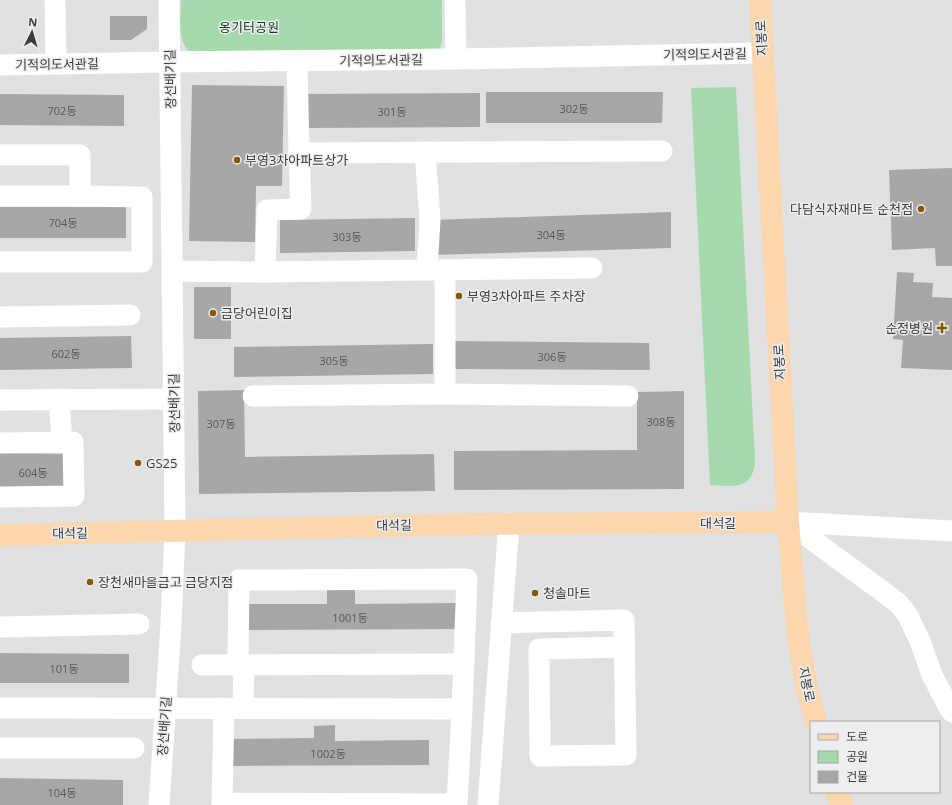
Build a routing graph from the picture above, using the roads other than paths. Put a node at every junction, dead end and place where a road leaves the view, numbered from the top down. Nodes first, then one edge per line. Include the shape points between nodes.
1 (55, 0) edge
2 (169, 0) edge
3 (455, 0) edge
4 (760, 0) edge
5 (762, 53) junction
6 (456, 59) junction
7 (297, 61) junction
8 (170, 62) junction
9 (56, 64) junction
10 (0, 65) edge
11 (662, 151) dead end
12 (425, 152) junction
13 (299, 153) junction
14 (0, 155) edge
15 (0, 196) edge
16 (80, 196) junction
17 (0, 262) edge
18 (592, 268) dead end
19 (436, 270) junction
20 (172, 271) junction
21 (265, 272) junction
22 (130, 315) dead end
23 (0, 317) edge
24 (445, 394) junction
25 (253, 396) dead end
26 (628, 396) dead end
27 (59, 399) junction
28 (173, 399) junction
29 (0, 400) edge
30 (62, 442) junction
31 (0, 443) edge
32 (0, 497) edge
33 (788, 522) junction
34 (509, 523) junction
35 (175, 530) junction
36 (952, 532) edge
37 (0, 535) edge
38 (501, 623) junction
39 (139, 624) dead end
40 (0, 627) edge
41 (624, 646) junction
42 (464, 664) junction
43 (202, 665) dead end
44 (241, 665) junction
45 (0, 708) edge
46 (166, 708) junction
47 (233, 708) junction
48 (951, 708) edge
49 (462, 709) junction
50 (816, 721) edge
51 (0, 748) edge
52 (134, 748) dead end
53 (836, 793) edge
54 (836, 793) edge
55 (159, 805) edge
56 (488, 805) edge
57 (837, 805) edge
58 (842, 805) edge

1 - 9 street
2 - 8 street, 장선배기길
3 - 6 street
4 - 5 main road, 지봉로
5 - 6 street, 기적의도서관길
5 - 33 main road, 지봉로
6 - 7 street, 기적의도서관길
7 - 8 street, 기적의도서관길
7 - 13 street
8 - 9 street, 기적의도서관길
8 - 20 street, 장선배기길
9 - 10 street, 기적의도서관길
11 - 12 street
12 - 13 street
12 - 19 street
13 - 21 street via 301,209 267,210
14 - 16 street via 80,155
15 - 16 street
16 - 17 street via 142,197 142,262
18 - 19 street
19 - 21 street
19 - 24 street
20 - 21 street
20 - 28 street, 장선배기길
22 - 23 street
24 - 25 street
24 - 26 street
27 - 28 street
27 - 29 street
27 - 30 street
28 - 35 street, 장선배기길
30 - 31 street
30 - 32 street via 73,442 74,496
33 - 34 main road, 대석길
33 - 36 street
33 - 48 street via 899,604 908,616 932,675
33 - 50 main road, 지봉로 via 798,638 807,690
34 - 35 main road, 대석길
34 - 38 street
35 - 37 main road, 대석길
35 - 46 street, 장선배기길
38 - 41 street via 624,620
38 - 56 street
39 - 40 street
41 - 41 street via 626,755 540,756 539,648
42 - 44 street
42 - 44 street via 467,579 239,580
42 - 49 street
43 - 44 street
44 - 47 street
45 - 46 street
46 - 47 street
46 - 55 street, 장선배기길
47 - 49 street
47 - 49 street via 222,803 457,804
51 - 52 street
53 - 57 main road
54 - 58 main road

